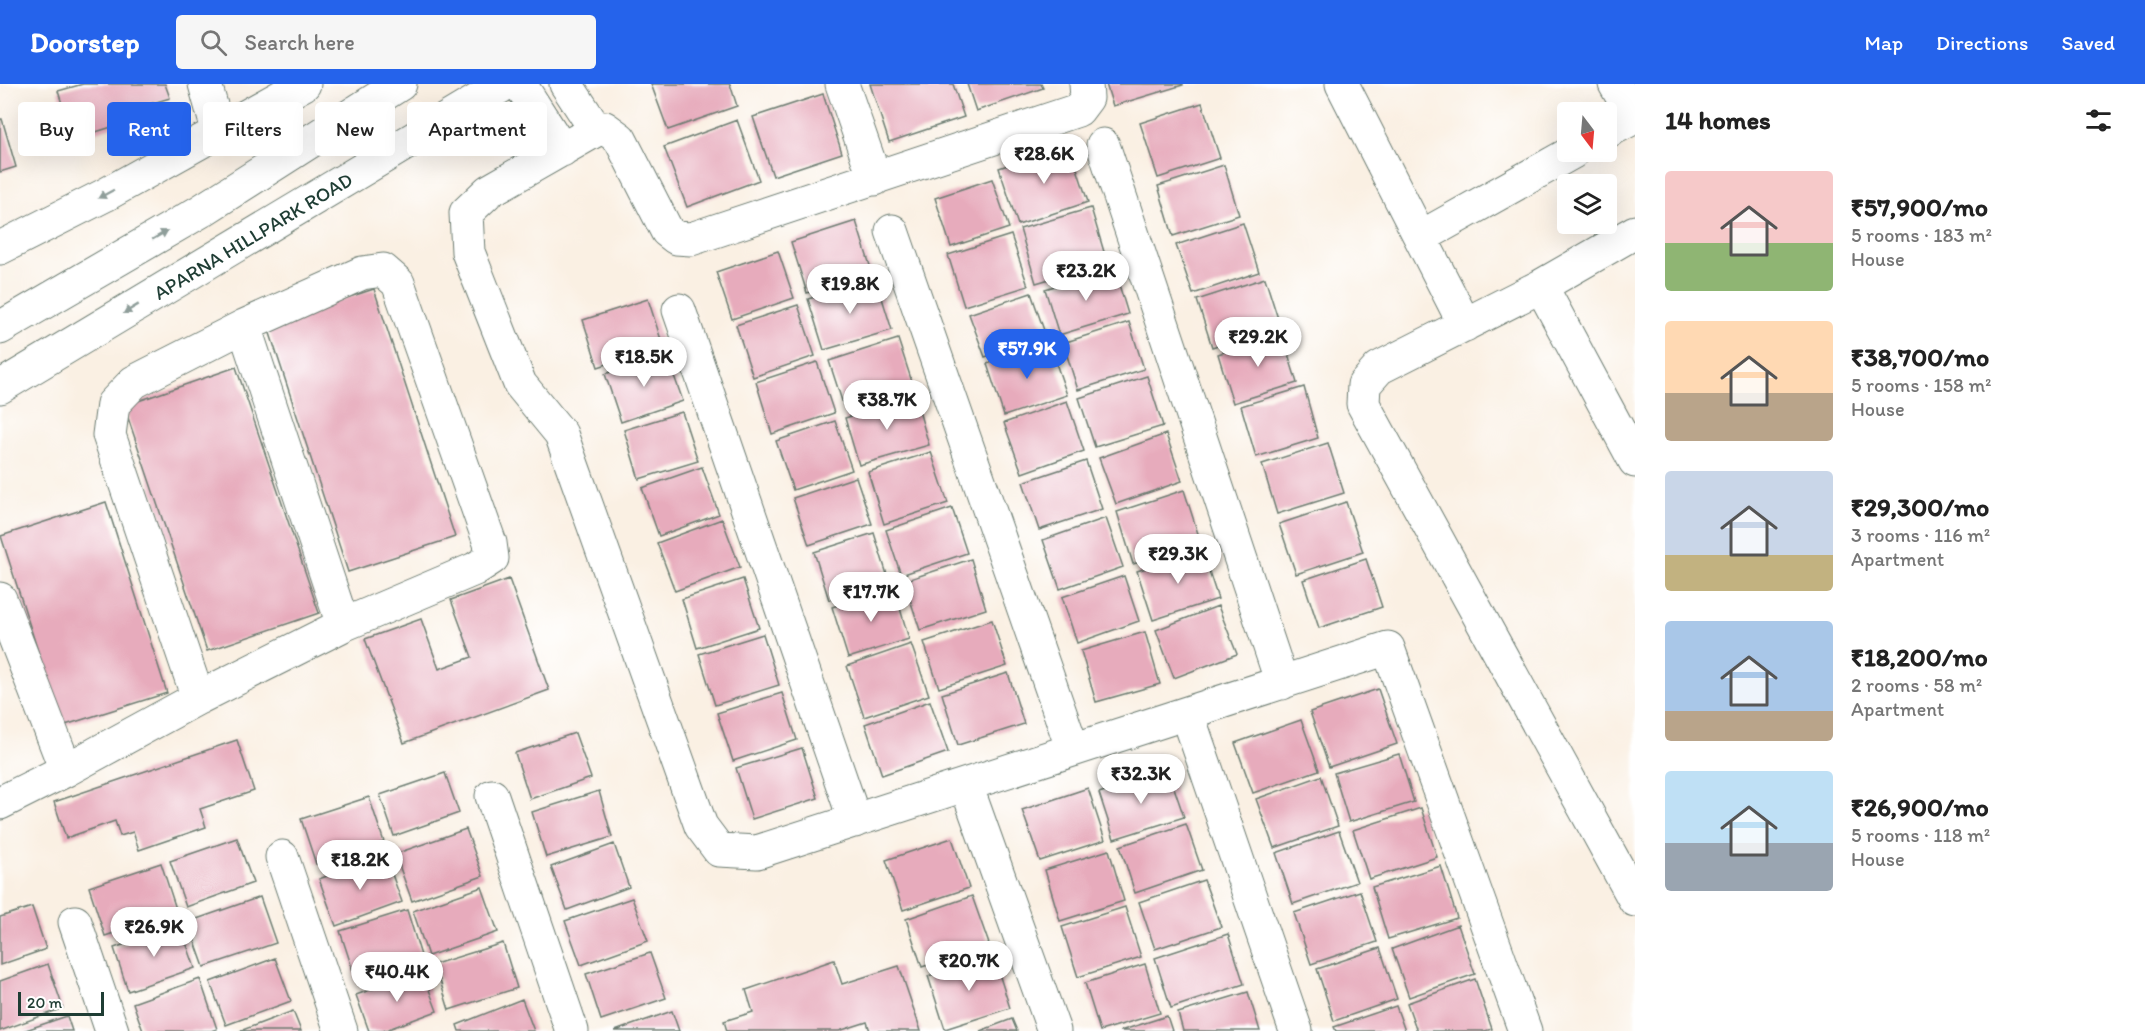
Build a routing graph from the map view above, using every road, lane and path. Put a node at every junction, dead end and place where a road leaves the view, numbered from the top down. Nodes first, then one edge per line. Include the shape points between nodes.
1 (205, 84) edge
2 (304, 84) edge
3 (400, 84) edge
4 (505, 84) edge
5 (520, 84) edge
6 (566, 84) edge
7 (842, 84) edge
8 (1086, 84) edge
9 (1342, 84) edge
10 (1615, 84) edge
11 (210, 102) edge
12 (273, 102) edge
13 (1635, 117) edge
14 (1617, 126) edge
15 (596, 130) junction
16 (203, 142) edge
17 (1103, 144) dead end
18 (562, 150) junction
19 (1557, 161) edge
20 (875, 179) junction
21 (892, 231) dead end
22 (1635, 232) edge
23 (1421, 237) junction
24 (0, 248) edge
25 (77, 283) junction
26 (1541, 286) junction
27 (679, 310) dead end
28 (1465, 325) junction
29 (244, 326) junction
30 (0, 328) edge
31 (99, 329) junction
32 (0, 387) edge
33 (1635, 461) edge
34 (0, 599) edge
35 (343, 625) junction
36 (1282, 683) junction
37 (198, 698) junction
38 (1187, 713) junction
39 (1073, 750) junction
40 (66, 770) junction
41 (966, 785) junction
42 (492, 796) dead end
43 (0, 803) edge
44 (855, 821) junction
45 (282, 857) dead end
46 (1635, 900) edge
47 (75, 922) dead end
48 (112, 1031) edge
49 (341, 1031) edge
50 (572, 1031) edge
51 (1054, 1031) edge
52 (1296, 1031) edge
53 (1525, 1031) edge

1 - 11 street
2 - 12 street
25 -> 3 street via 201,211
4 -> 31 street, APARNA HILLPARK ROAD
5 - 18 street
6 - 15 street
7 - 20 street
8 - 20 street via 1087,98 1078,110
9 - 23 street
10 - 13 street
13 - 14 street
15 - 18 street
15 - 20 street via 605,128 620,139 667,231 676,238 691,239
16 -> 24 street
17 - 36 street
18 - 44 street via 489,191 466,213 468,252 520,384 561,434 701,826 719,849 758,852
19 - 23 street
21 - 39 street
22 - 26 street
23 - 28 street
25 - 30 street
25 - 31 street
26 - 28 street
26 - 33 street
27 - 44 street
28 - 46 street via 1378,368 1364,385 1363,404
29 - 35 street
29 - 35 street via 362,273 383,270 398,283 490,543 492,558 475,570
29 - 37 street via 134,382 113,404 109,435
31 - 32 street, APARNA HILLPARK ROAD
34 - 40 street
35 - 37 street
36 - 38 street
36 - 53 street via 1388,648
37 - 40 street
38 - 39 street
38 - 52 street
39 - 41 street
40 - 43 street
41 - 44 street
41 - 51 street
42 - 50 street
45 - 49 street
47 - 48 street

